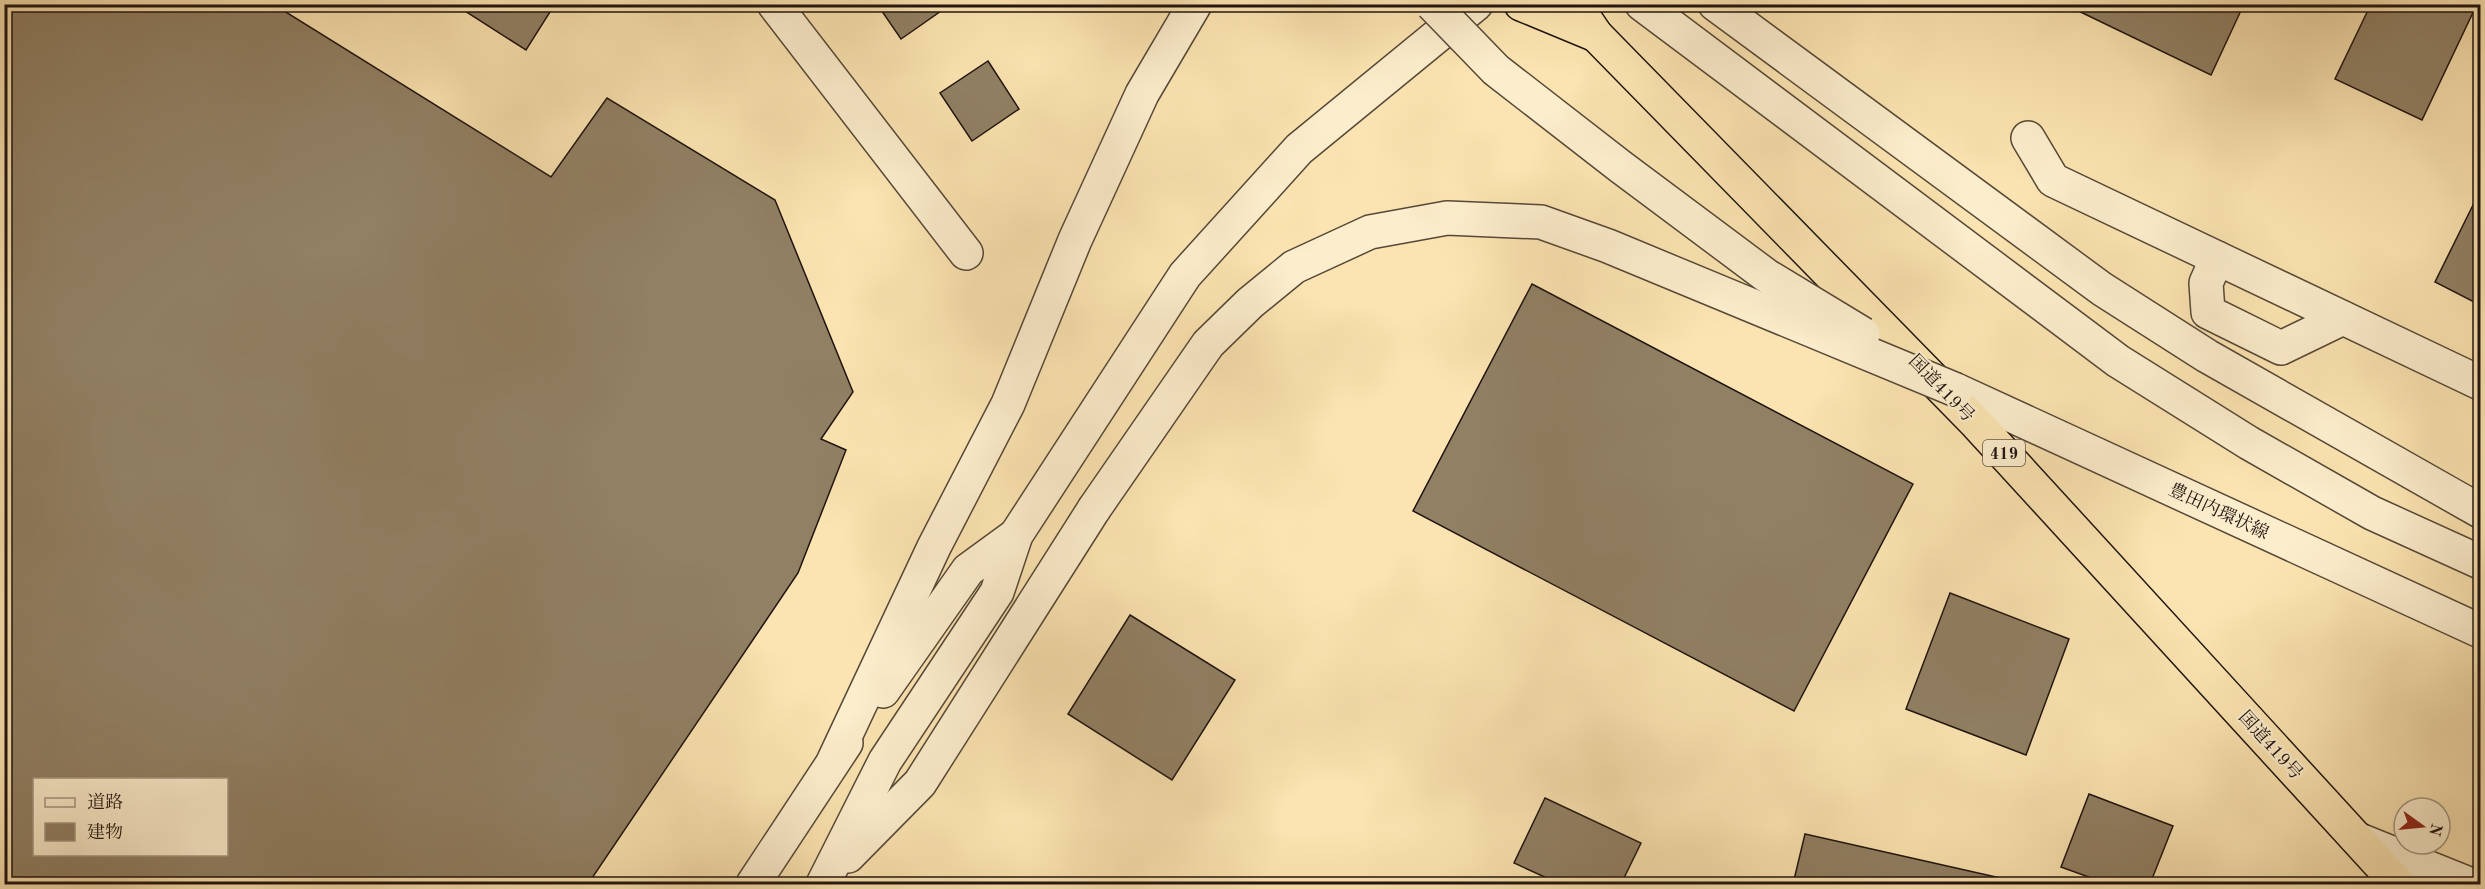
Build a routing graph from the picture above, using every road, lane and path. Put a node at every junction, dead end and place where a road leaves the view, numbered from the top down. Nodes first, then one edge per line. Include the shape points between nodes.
1 (774, 4) edge
2 (1195, 4) edge
3 (1431, 4) edge
4 (1476, 4) edge
5 (1521, 4) edge
6 (1575, 4) edge
7 (1642, 4) edge
8 (1715, 4) edge
9 (1596, 35) junction
10 (2028, 138) dead end
11 (966, 252) dead end
12 (2217, 258) junction
13 (2343, 318) junction
14 (2481, 383) edge
15 (1956, 390) junction
16 (2481, 511) edge
17 (1016, 535) junction
18 (2481, 562) edge
19 (2481, 631) edge
20 (834, 760) junction
21 (2357, 839) junction
22 (825, 881) edge
23 (753, 885) edge
24 (2398, 885) edge
25 (2469, 885) edge

1 - 11 street
2 - 20 street via 1142,94 1075,240 1008,404 934,547
3 - 15 street, bridge via 1496,70 1767,276
4 - 17 street via 1299,149 1185,275
5 - 9 highway, 国道419号 / 419
6 - 9 highway, 国道419号 / 419
7 - 18 street via 2118,361 2248,443 2372,513
8 - 16 street via 2102,289 2207,356
9 - 21 highway, 国道419号 / 419 via 1977,424
10 - 12 street via 2053,180
12 - 13 street
12 - 13 street via 2206,283 2208,312 2281,348
13 - 14 street
15 - 19 street, 豊田内環状線
15 - 22 street, bridge via 1541,222 1447,218 1370,232 1294,267 1208,345 1094,509 920,783
17 - 20 street via 968,570
17 - 22 street via 997,592 885,761
20 - 23 street
21 - 24 highway, 国道419号 / 419
21 - 25 street

